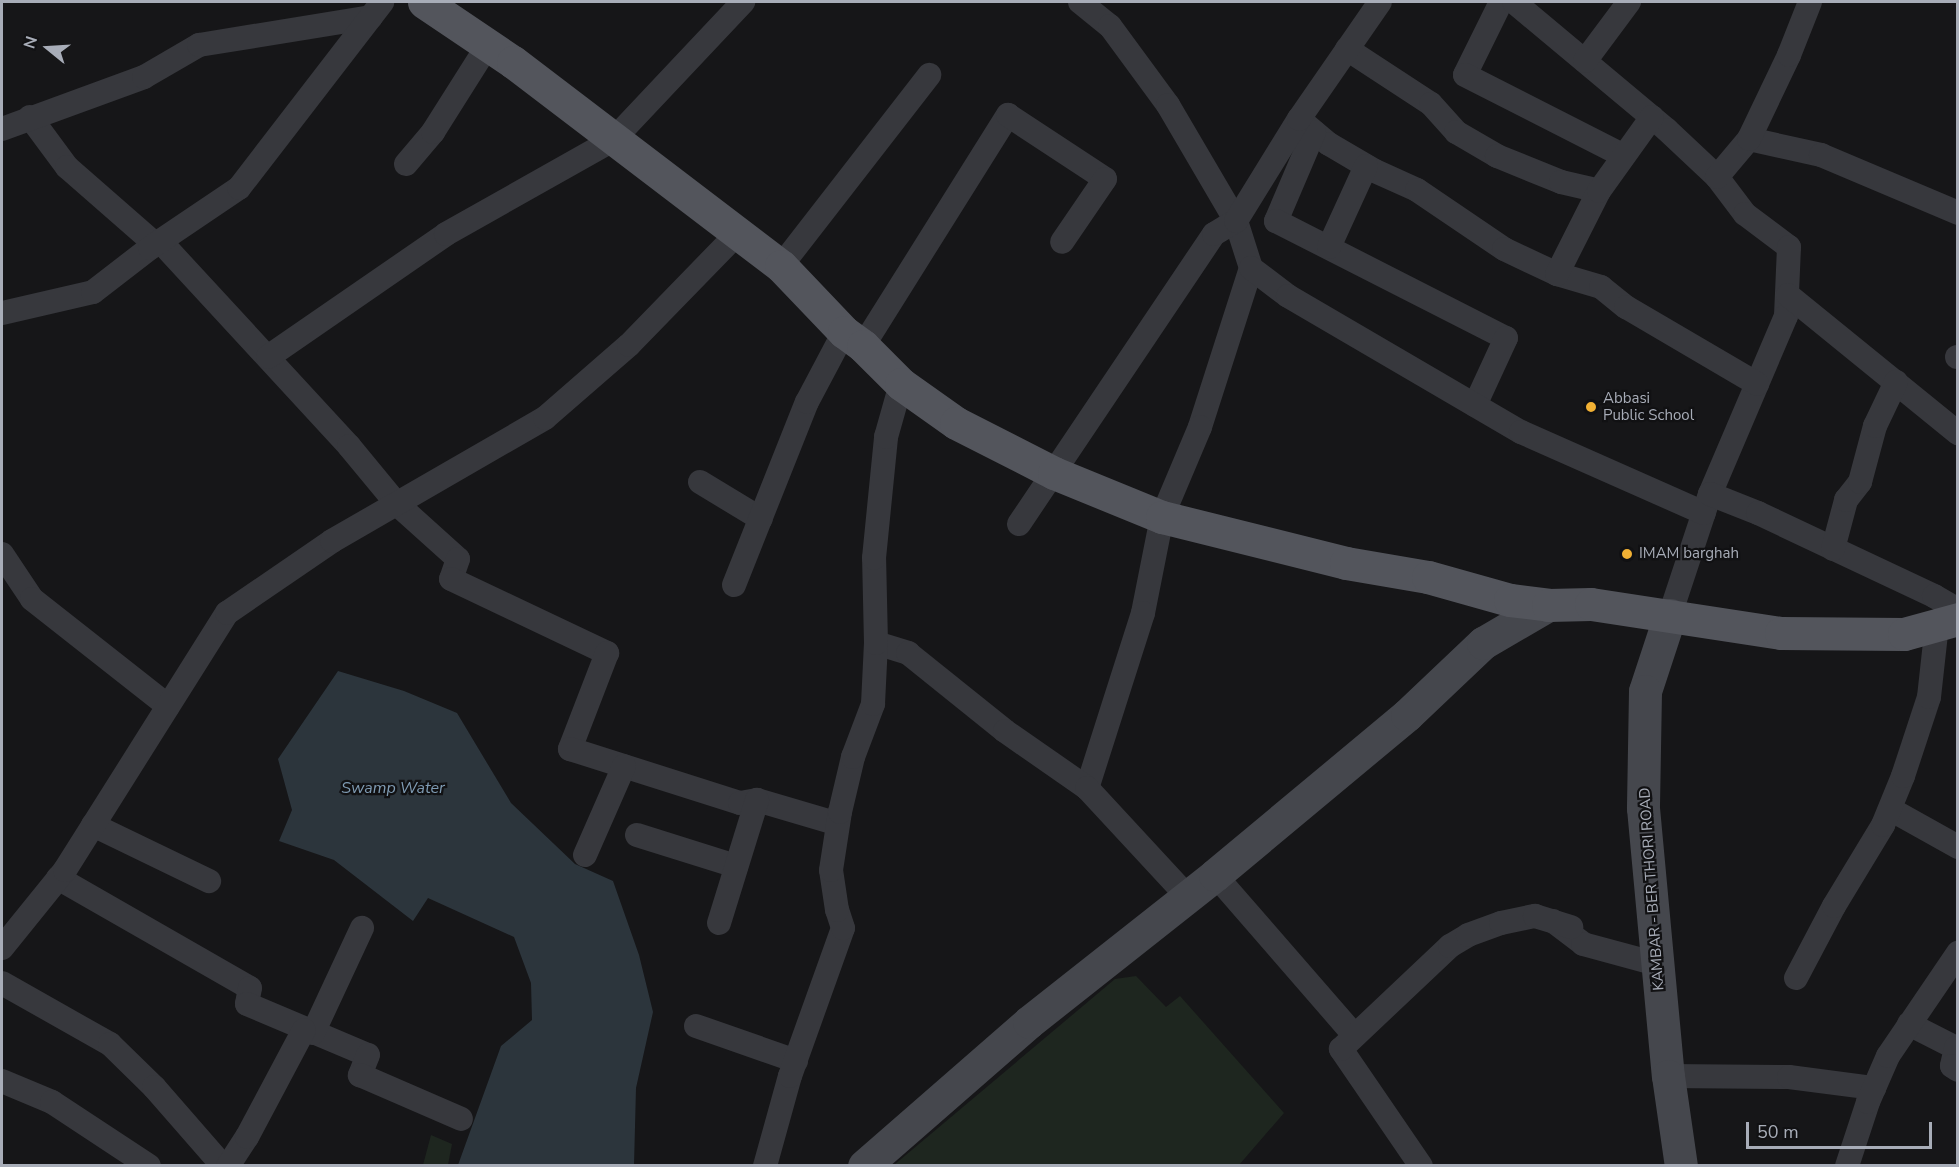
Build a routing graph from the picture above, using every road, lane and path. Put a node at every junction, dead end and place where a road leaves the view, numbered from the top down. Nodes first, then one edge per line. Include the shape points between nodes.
1 (424, 2) edge
2 (743, 2) edge
3 (1380, 2) edge
4 (1501, 2) edge
5 (1514, 2) edge
6 (1629, 2) edge
7 (1810, 2) edge
8 (1095, 5) edge
9 (376, 9) edge
10 (488, 45) junction
11 (1347, 49) junction
12 (1585, 61) junction
13 (929, 75) dead end
14 (30, 117) junction
15 (1652, 117) junction
16 (1306, 126) junction
17 (2, 129) edge
18 (1749, 139) junction
19 (613, 140) junction
20 (1624, 156) junction
21 (406, 164) dead end
22 (1366, 166) junction
23 (1717, 177) junction
24 (1599, 191) junction
25 (1953, 202) edge
26 (1236, 221) junction
27 (736, 234) junction
28 (1062, 242) dead end
29 (158, 243) junction
30 (1329, 247) junction
31 (781, 266) junction
32 (1251, 268) junction
33 (1557, 274) junction
34 (1788, 295) junction
35 (2, 313) edge
36 (854, 339) junction
37 (268, 357) junction
38 (1896, 382) junction
39 (901, 384) junction
40 (1757, 384) junction
41 (1475, 405) junction
42 (1958, 433) edge
43 (1054, 473) junction
44 (700, 482) dead end
45 (1707, 503) junction
46 (397, 504) junction
47 (1162, 517) junction
48 (760, 519) junction
49 (1019, 524) dead end
50 (1833, 549) junction
51 (2, 554) edge
52 (734, 585) dead end
53 (1548, 605) junction
54 (1670, 615) junction
55 (1950, 618) edge
56 (876, 643) junction
57 (168, 706) junction
58 (624, 766) junction
59 (1087, 788) junction
60 (757, 800) junction
61 (1890, 809) junction
62 (838, 824) junction
63 (93, 825) junction
64 (637, 835) dead end
65 (1958, 848) edge
66 (585, 855) dead end
67 (736, 866) junction
68 (1215, 875) junction
69 (58, 878) junction
70 (209, 881) dead end
71 (1187, 896) junction
72 (719, 923) dead end
73 (362, 928) dead end
74 (4, 939) edge
75 (1958, 953) edge
76 (1657, 964) junction
77 (1796, 978) dead end
78 (2, 983) edge
79 (1909, 1024) junction
80 (696, 1026) dead end
81 (309, 1031) junction
82 (1355, 1036) junction
83 (796, 1062) junction
84 (1958, 1070) edge
85 (1668, 1076) junction
86 (2, 1082) edge
87 (1874, 1088) junction
88 (462, 1119) dead end
89 (149, 1166) edge
90 (226, 1166) edge
91 (765, 1166) edge
92 (864, 1166) edge
93 (1422, 1166) edge
94 (1681, 1166) edge
95 (1847, 1166) edge

1 - 10 main road
2 - 19 street
3 - 11 street
4 - 20 street via 1465,75
5 - 12 street
6 - 12 street
7 - 18 street via 1790,55
8 - 26 street via 1168,105
9 - 14 street via 199,45 144,77
9 - 29 street via 239,188
10 - 19 main road
10 - 21 street via 434,132
11 - 16 street
11 - 24 street via 1431,104 1456,132 1497,156 1561,182
12 - 15 street
13 - 31 street
14 - 17 street
14 - 29 street via 67,167
15 - 20 street
15 - 23 street
16 - 22 street
16 - 26 street
16 - 30 street via 1276,221
18 - 23 street
18 - 25 street via 1821,155 1920,198
19 - 27 main road
19 - 37 street via 446,234
20 - 24 street
22 - 30 street
22 - 33 street via 1417,190 1504,249
23 - 34 street via 1745,214 1789,247
24 - 33 street
26 - 32 street
26 - 43 street via 1214,234
27 - 31 main road
27 - 46 street via 629,345 545,418
28 - 36 street via 1105,179 1008,115
29 - 35 street via 93,292
29 - 37 street
30 - 41 street via 1506,338
31 - 36 main road
32 - 41 street via 1288,296
32 - 47 street via 1200,427
33 - 40 street via 1601,287 1626,308
34 - 38 street
34 - 40 street via 1786,316
36 - 39 main road
36 - 48 street via 807,402
37 - 46 street
38 - 42 street
38 - 50 street via 1875,426 1860,482 1846,500
39 - 43 main road via 956,423
39 - 56 street via 886,437 874,558
40 - 45 street
41 - 45 street via 1521,432
43 - 47 main road
43 - 49 street
44 - 48 street
45 - 50 street via 1758,513
45 - 54 street
46 - 57 street via 332,541 227,613
46 - 58 street via 458,559 451,579 607,653 570,749
47 - 53 main road via 1346,563
47 - 59 street via 1143,613
48 - 52 street
50 - 55 street via 1934,596
51 - 57 street via 32,599
53 - 54 main road via 1591,604
53 - 68 main road via 1483,643 1407,715
54 - 55 main road via 1781,633 1904,634
54 - 76 main road, KAMBAR - BER THORI ROAD via 1645,691 1643,808
55 - 61 street via 1904,776
56 - 59 street via 908,653 1005,731
56 - 62 street via 873,705 853,757
57 - 63 street
58 - 60 street via 740,803
58 - 66 street
59 - 71 street
60 - 62 street
60 - 67 street
61 - 65 street
61 - 77 street
62 - 83 street via 831,870 843,928
63 - 69 street
63 - 70 street
64 - 67 street
67 - 72 street
68 - 71 main road
68 - 82 street
69 - 74 street
69 - 81 street via 250,988 247,1004
71 - 92 main road via 1029,1022
73 - 81 street
75 - 79 street
76 - 82 street via 1583,944 1562,924 1535,916 1501,923 1449,946
76 - 85 main road, KAMBAR - BER THORI ROAD
78 - 90 street via 110,1044
79 - 84 street via 1956,1048 1952,1066
79 - 87 street via 1888,1056
80 - 83 street
81 - 88 street via 368,1055 360,1075
81 - 90 street
82 - 93 street via 1341,1049
83 - 91 street
85 - 87 street via 1789,1077
85 - 94 main road, KAMBAR - BER THORI ROAD
86 - 89 street via 52,1102
87 - 95 street

